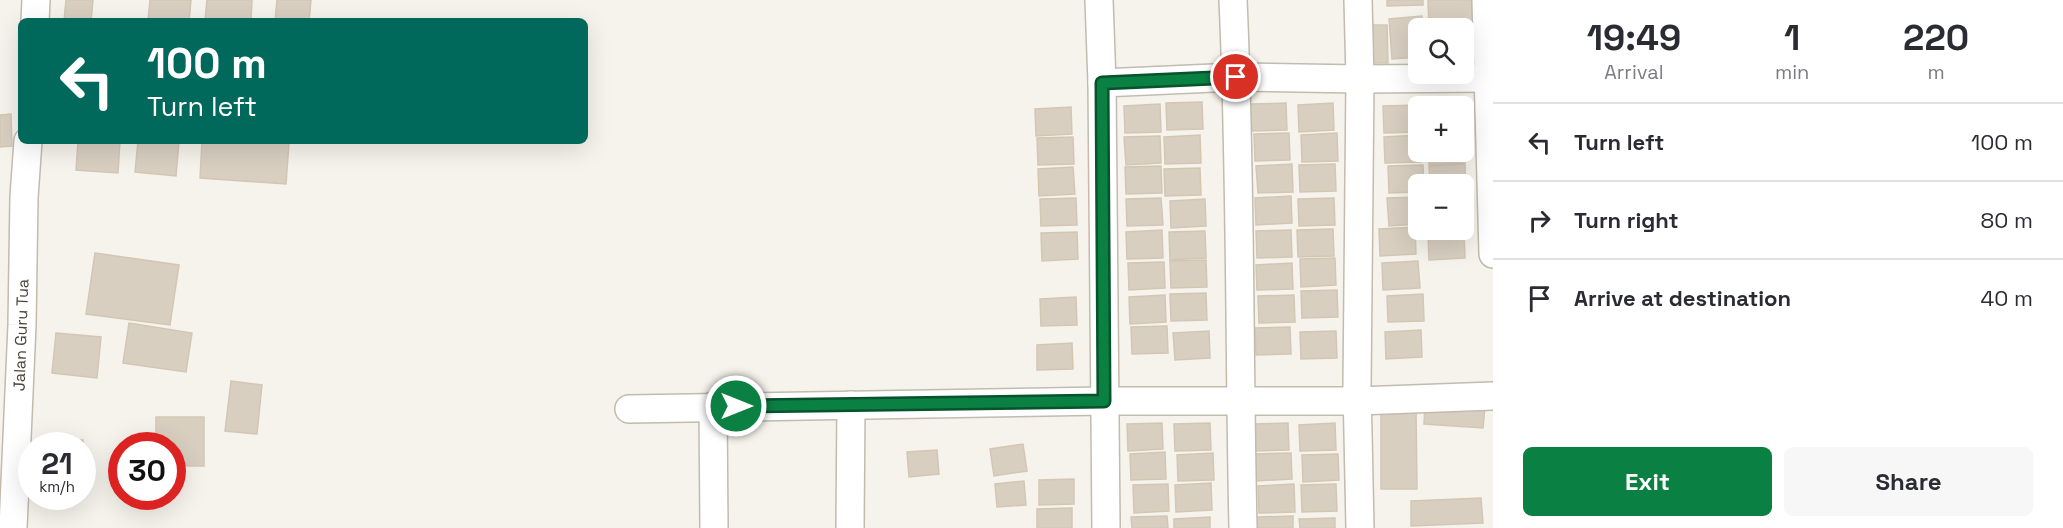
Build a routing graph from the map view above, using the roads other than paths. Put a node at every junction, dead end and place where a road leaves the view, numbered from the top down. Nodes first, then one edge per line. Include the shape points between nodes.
1 (36, 0) edge
2 (1099, 0) edge
3 (1233, 0) edge
4 (1358, 0) edge
5 (1486, 0) edge
6 (35, 18) edge
7 (1236, 77) junction
8 (1490, 78) edge
9 (1360, 79) junction
10 (1102, 83) junction
11 (28, 144) edge
12 (1493, 254) edge
13 (1493, 396) edge
14 (1104, 401) junction
15 (1240, 401) junction
16 (1358, 401) junction
17 (851, 405) junction
18 (713, 406) junction
19 (629, 409) dead end
20 (13, 528) edge
21 (714, 528) edge
22 (850, 528) edge
23 (1106, 528) edge
24 (1243, 528) edge
25 (1360, 528) edge

1 - 6 street
2 - 10 street
3 - 7 street
4 - 9 street
5 - 8 street
7 - 9 street
7 - 10 street
7 - 15 street
8 - 9 street
8 - 12 street
9 - 16 street
10 - 14 street
11 - 20 street, Jalan Guru Tua
13 - 16 street
14 - 15 street
14 - 17 street
14 - 23 street
15 - 16 street
15 - 24 street
16 - 25 street
17 - 18 street
17 - 22 street
18 - 19 street
18 - 21 street

